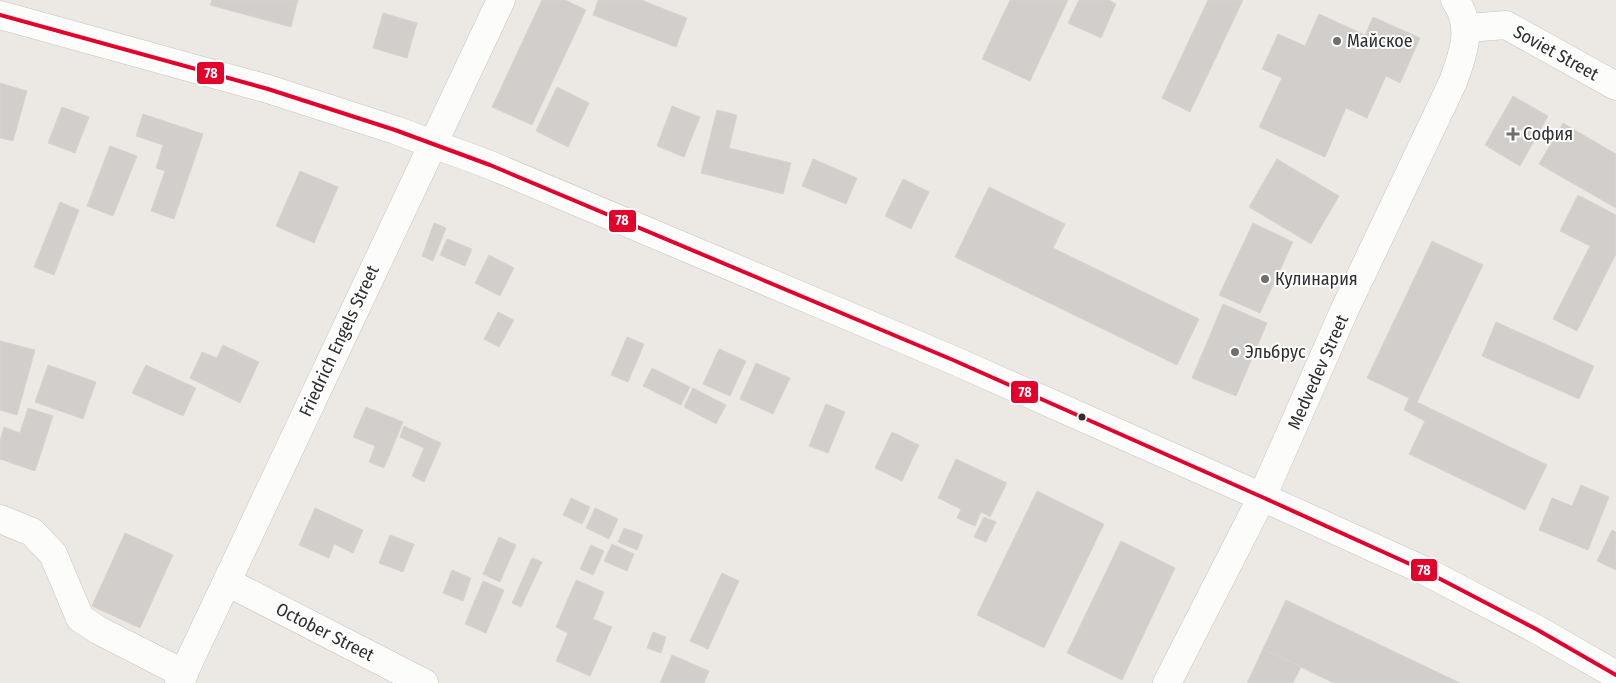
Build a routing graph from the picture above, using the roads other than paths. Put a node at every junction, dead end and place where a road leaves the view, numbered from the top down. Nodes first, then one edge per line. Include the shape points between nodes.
1 (501, 0) edge
2 (1455, 0) edge
3 (0, 15) edge
4 (1467, 28) junction
5 (1616, 86) edge
6 (433, 144) junction
7 (1262, 497) junction
8 (0, 519) edge
9 (227, 582) junction
10 (1616, 675) edge
11 (182, 679) edge
12 (424, 683) edge
13 (1167, 683) edge

1 - 6 street, Friedrich Engels Street
2 - 4 street
3 - 6 street via 268,89
4 - 5 street, Soviet Street via 1506,26
4 - 7 street, Medvedev Street via 1453,82 1344,311
6 - 7 street via 953,360
6 - 9 street, Friedrich Engels Street
7 - 10 street via 1423,570
7 - 13 street, Medvedev Street
8 - 11 street via 32,532 53,554 80,618
9 - 11 street, Friedrich Engels Street
9 - 12 street, October Street

